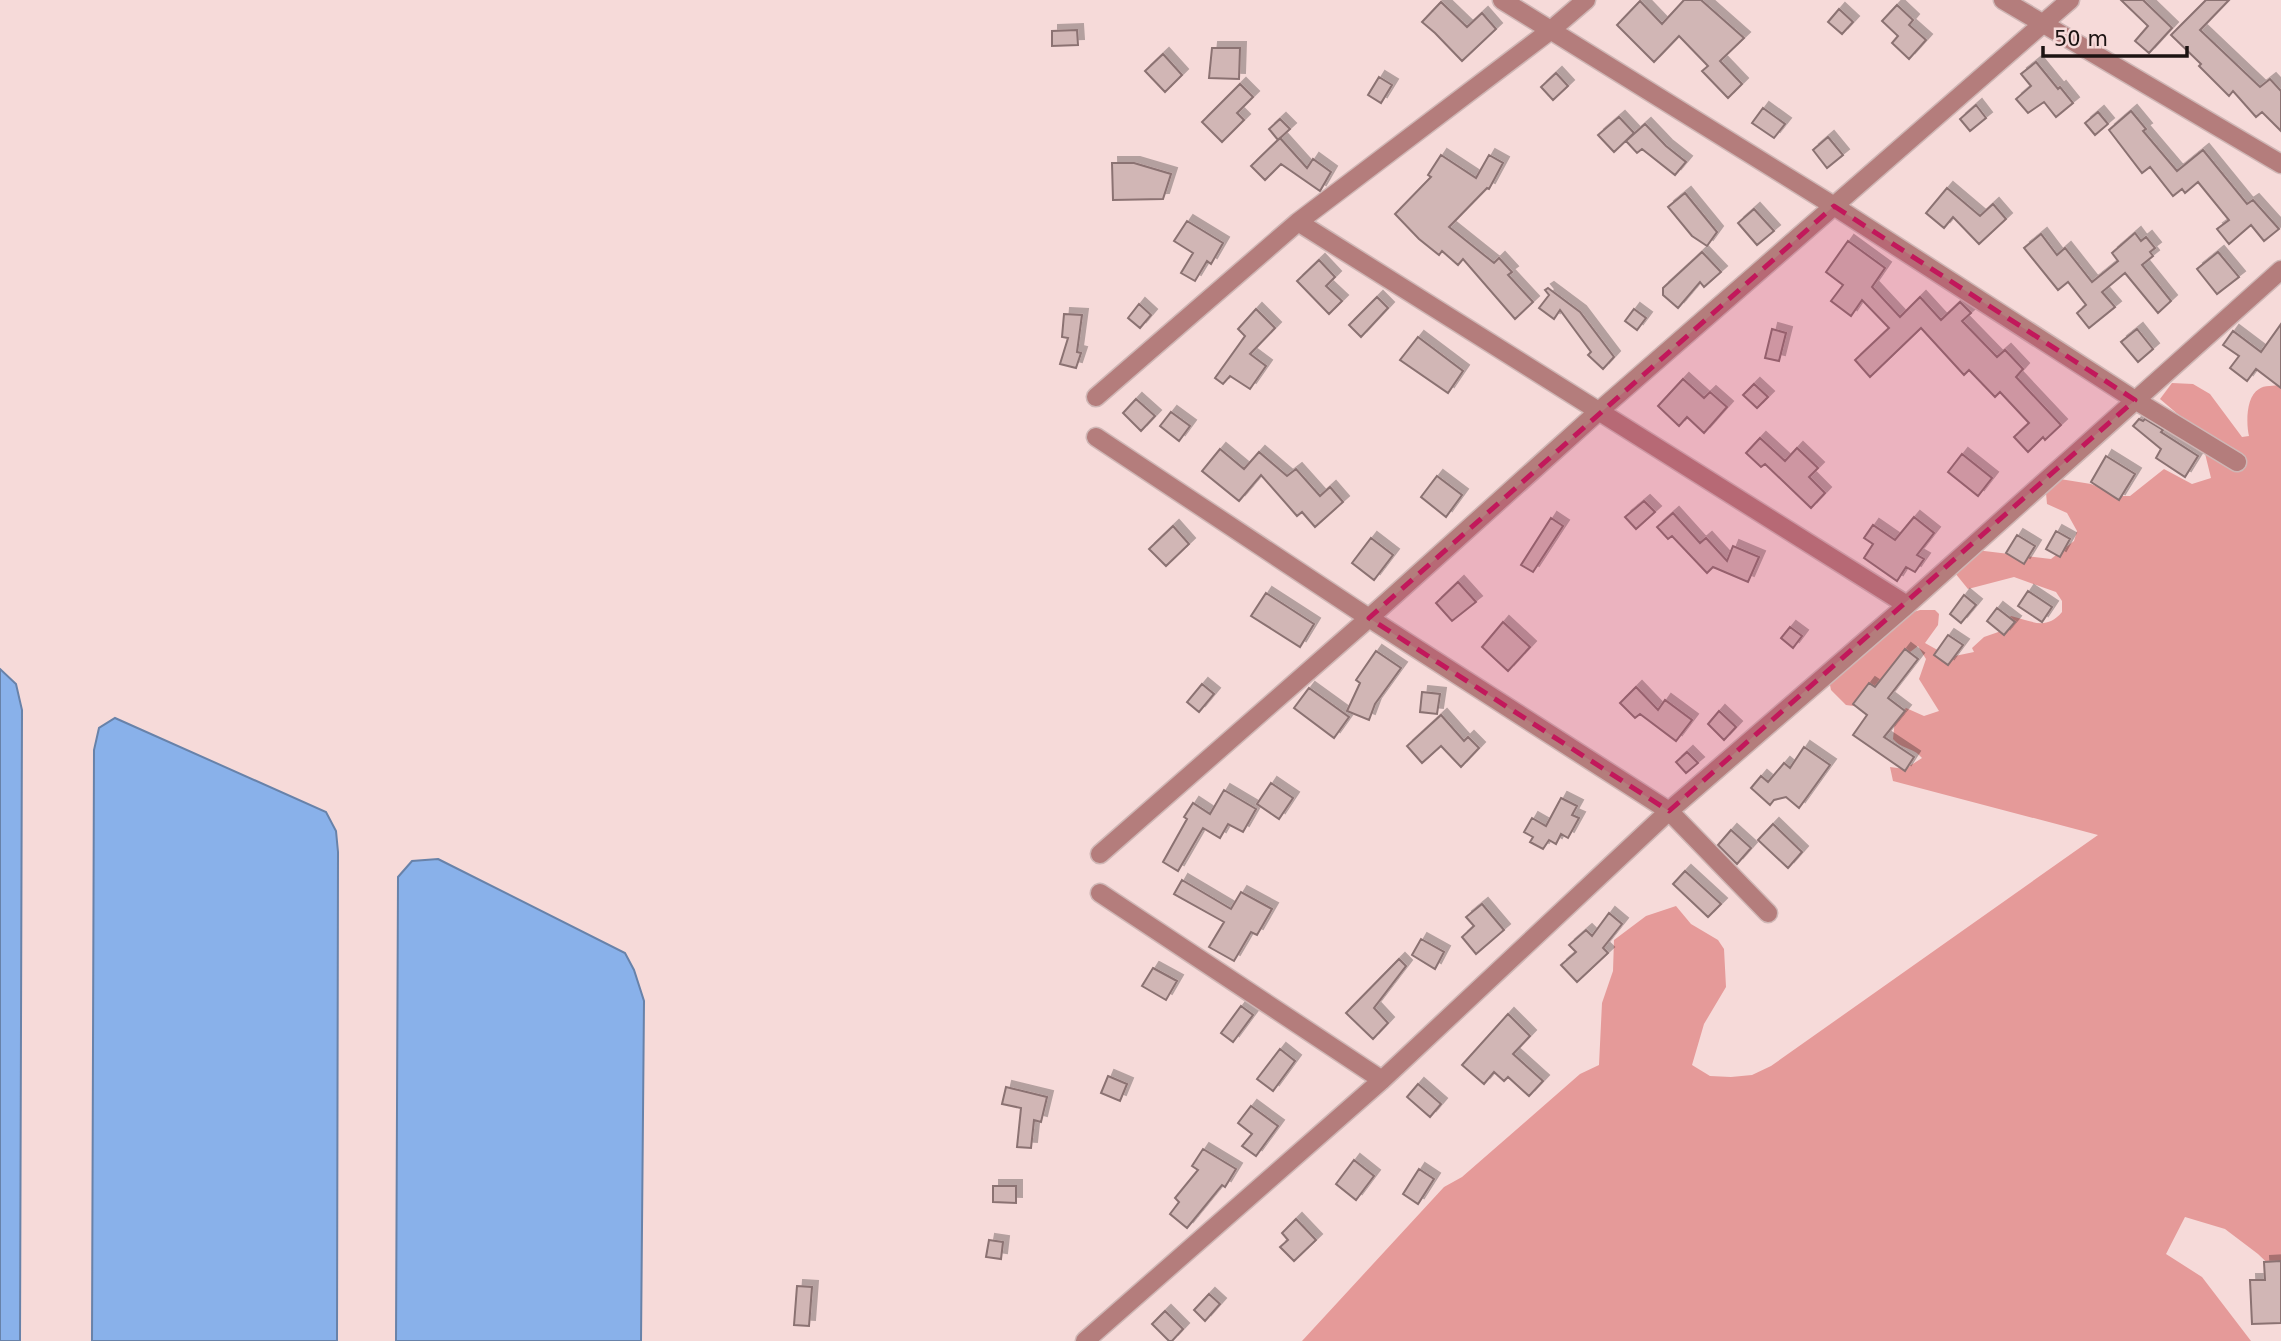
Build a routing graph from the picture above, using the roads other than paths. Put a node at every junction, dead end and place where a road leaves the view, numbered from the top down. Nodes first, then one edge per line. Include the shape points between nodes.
1 (1502, 0) edge
2 (1586, 0) edge
3 (2003, 0) edge
4 (2070, 0) edge
5 (2043, 24) junction
6 (1550, 30) junction
7 (2281, 164) edge
8 (1834, 206) junction
9 (1298, 222) junction
10 (2281, 270) edge
11 (1096, 397) dead end
12 (2136, 400) junction
13 (1599, 411) junction
14 (1096, 437) dead end
15 (2237, 462) dead end
16 (1907, 605) junction
17 (1369, 618) junction
18 (1669, 811) junction
19 (1100, 854) dead end
20 (1100, 893) dead end
21 (1768, 913) dead end
22 (1382, 1080) junction
23 (1084, 1341) edge

1 - 6 street
2 - 6 street
3 - 5 street
4 - 5 street
5 - 7 street
5 - 8 street
6 - 8 street
6 - 9 street
8 - 12 street
8 - 13 street
9 - 11 street
9 - 13 street
10 - 12 street
12 - 15 street
12 - 16 street
13 - 16 street
13 - 17 street
14 - 17 street
16 - 18 street
17 - 18 street
17 - 19 street
18 - 21 street
18 - 22 street
20 - 22 street
22 - 23 street

